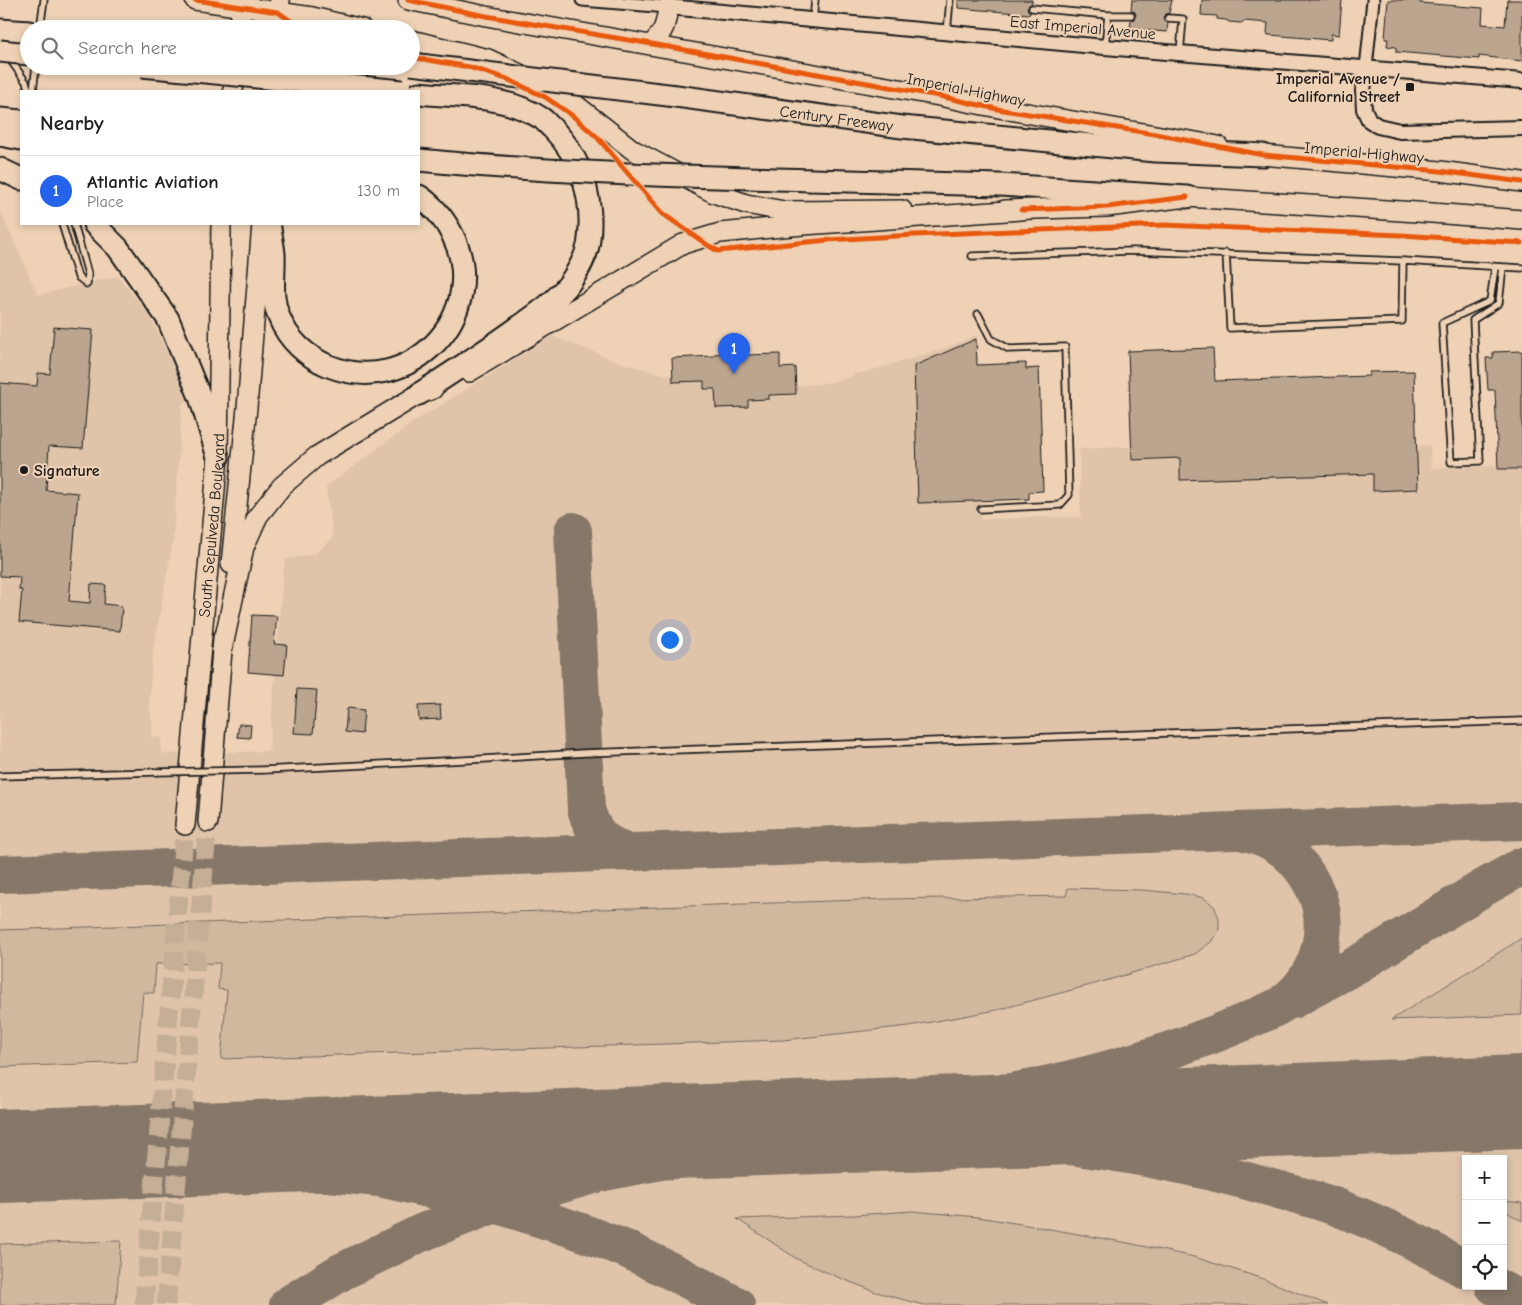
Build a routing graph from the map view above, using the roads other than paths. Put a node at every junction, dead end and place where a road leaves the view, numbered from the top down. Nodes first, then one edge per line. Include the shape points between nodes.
1 (44, 0) edge
2 (195, 0) edge
3 (408, 0) edge
4 (582, 0) edge
5 (815, 0) edge
6 (950, 0) edge
7 (1373, 0) edge
8 (241, 3) edge
9 (668, 7) junction
10 (1032, 8) dead end
11 (279, 14) edge
12 (1108, 15) junction
13 (1131, 15) dead end
14 (1168, 18) dead end
15 (41, 20) edge
16 (240, 20) edge
17 (324, 20) edge
18 (813, 20) junction
19 (0, 30) edge
20 (20, 31) edge
21 (947, 32) junction
22 (420, 42) edge
23 (0, 44) edge
24 (652, 44) junction
25 (1105, 47) junction
26 (0, 51) edge
27 (1180, 53) junction
28 (20, 59) edge
29 (20, 59) edge
30 (0, 60) edge
31 (20, 60) edge
32 (420, 65) edge
33 (1366, 68) junction
34 (25, 75) edge
35 (35, 75) edge
36 (235, 75) edge
37 (236, 75) edge
38 (273, 75) edge
39 (1522, 81) edge
40 (29, 90) edge
41 (34, 90) edge
42 (233, 90) edge
43 (272, 90) edge
44 (392, 90) edge
45 (420, 93) edge
46 (0, 119) edge
47 (20, 121) edge
48 (1522, 128) edge
49 (0, 135) edge
50 (20, 139) edge
51 (1263, 155) junction
52 (420, 160) edge
53 (0, 169) edge
54 (20, 179) edge
55 (1522, 182) edge
56 (420, 197) edge
57 (1187, 197) junction
58 (1021, 210) junction
59 (1522, 220) edge
60 (62, 225) edge
61 (74, 225) edge
62 (95, 225) edge
63 (221, 225) edge
64 (262, 225) edge
65 (269, 225) edge
66 (1226, 253) junction
67 (972, 256) dead end
68 (1403, 261) junction
69 (1495, 267) junction
70 (1503, 267) junction
71 (1522, 268) edge
72 (978, 314) dead end
73 (419, 394) junction
74 (218, 458) junction
75 (981, 509) dead end
76 (222, 651) junction
77 (1522, 721) edge
78 (0, 776) edge
79 (208, 822) tunnel mouth
80 (185, 825) tunnel mouth

1 - 15 lane
2 - 8 main road
3 - 24 main road, Imperial Highway
4 - 9 street, East Imperial Avenue
5 - 18 lane
6 - 21 lane
7 - 33 street
8 - 11 main road
8 - 16 main road
9 - 18 street, East Imperial Avenue
9 - 24 main road via 666,25
10 - 12 lane
11 - 17 main road
12 - 13 lane
12 - 25 lane
14 - 27 lane via 1183,19
18 - 21 street, East Imperial Avenue
19 - 20 highway
21 - 25 street, East Imperial Avenue
22 - 58 main road via 488,59 562,94 633,150 714,193 746,204 784,211
23 - 28 lane
24 - 51 main road, Imperial Highway
25 - 27 street, East Imperial Avenue
26 - 29 highway, bridge
27 - 33 street, East Imperial Avenue
30 - 31 lane
32 - 51 highway, Century Freeway, bridge via 902,127 1155,151
33 - 39 street, East Imperial Avenue
33 - 48 street via 1364,109 1369,120 1378,126 1400,132
34 - 40 lane
35 - 41 lane
36 - 42 main road
37 - 44 highway, bridge
38 - 43 main road
45 - 73 highway via 501,102 541,118 564,140 581,172 586,189 590,241 583,262 568,285 544,309
46 - 47 highway
49 - 50 highway
51 - 55 main road, Imperial Highway
52 - 57 highway, bridge via 609,174 1000,185
53 - 54 highway
56 - 65 highway via 439,214 456,242 461,260 460,298 454,316 438,341 422,356 399,368 374,373 346,371 323,364 302,350 285,330 273,295 274,253
57 - 58 main road via 1107,207
57 - 59 main road
58 - 73 main road via 787,226 702,238 683,244 448,384
60 - 61 lane via 78,277 86,284 88,274
62 - 74 highway via 118,248 168,318 200,397
63 - 74 main road, South Sepulveda Boulevard
64 - 76 main road, South Sepulveda Boulevard
66 - 67 lane via 1134,251
66 - 68 lane
66 - 68 lane via 1230,328 1402,321
68 - 69 lane
69 - 70 lane
69 - 70 lane via 1490,301 1442,323 1451,462 1480,461 1473,320 1499,303
70 - 71 lane
72 - 75 lane via 991,339 1009,349 1065,347 1069,495 1060,505
73 - 76 main road via 316,456 282,486 258,516 244,547
74 - 80 main road, South Sepulveda Boulevard
76 - 79 main road, South Sepulveda Boulevard
77 - 78 lane, bridge via 593,752 264,770

